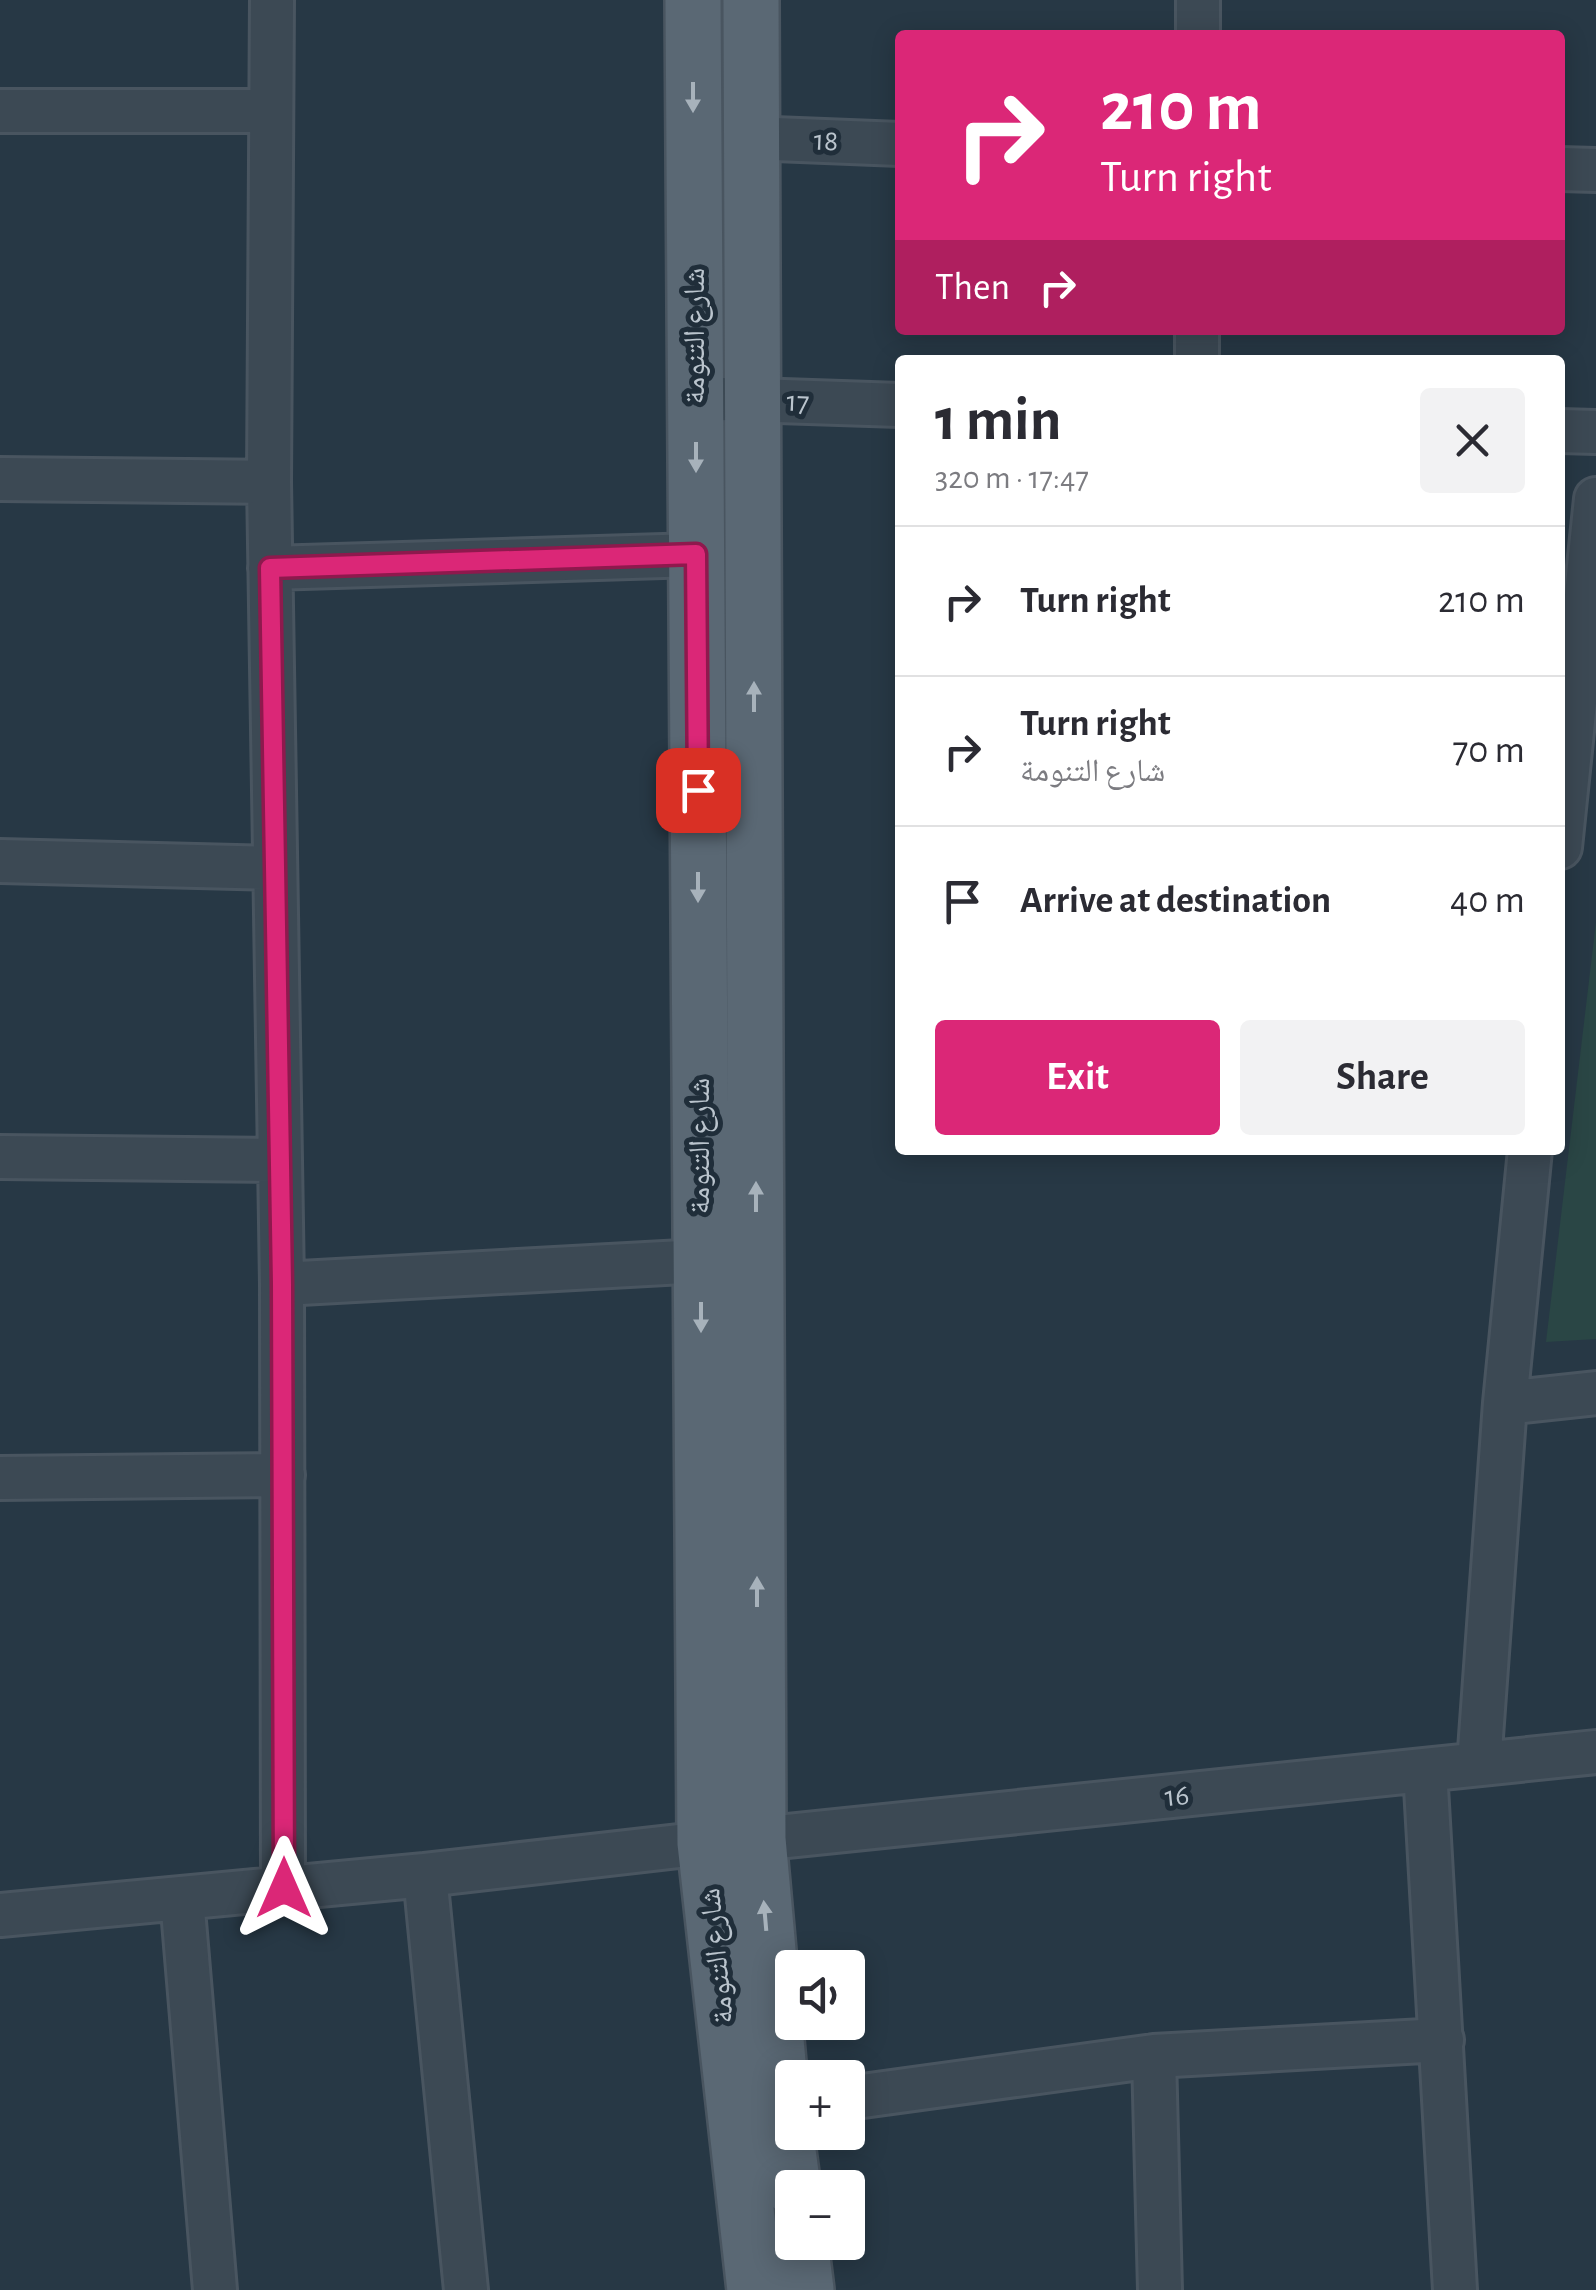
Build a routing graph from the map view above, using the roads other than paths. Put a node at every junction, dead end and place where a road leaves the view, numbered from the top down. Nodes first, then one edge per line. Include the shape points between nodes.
1 (272, 0) edge
2 (693, 0) edge
3 (751, 0) edge
4 (1198, 0) edge
5 (1198, 30) edge
6 (0, 111) edge
7 (271, 111) junction
8 (751, 138) junction
9 (895, 144) edge
10 (1565, 169) edge
11 (1596, 170) edge
12 (696, 398) junction
13 (752, 400) junction
14 (895, 406) edge
15 (1565, 431) edge
16 (1596, 432) edge
17 (0, 479) edge
18 (269, 482) junction
19 (1596, 499) edge
20 (696, 554) junction
21 (270, 568) junction
22 (1565, 799) edge
23 (0, 860) edge
24 (274, 868) junction
25 (1530, 1155) edge
26 (0, 1157) edge
27 (279, 1160) junction
28 (701, 1261) junction
29 (282, 1284) junction
30 (1596, 1393) edge
31 (1505, 1403) junction
32 (283, 1475) junction
33 (0, 1478) edge
34 (1596, 1752) edge
35 (1479, 1764) junction
36 (1425, 1770) junction
37 (758, 1839) junction
38 (705, 1843) junction
39 (424, 1875) junction
40 (284, 1888) junction
41 (182, 1898) junction
42 (0, 1914) edge
43 (1442, 2040) junction
44 (1154, 2056) junction
45 (782, 2060) edge
46 (865, 2096) edge
47 (802, 2260) edge
48 (215, 2290) edge
49 (466, 2290) edge
50 (755, 2290) edge
51 (806, 2290) edge
52 (1160, 2290) edge
53 (1456, 2290) edge

1 - 7 street
2 -> 12 main road, شارع التنومة
3 - 8 main road, شارع التنومة
4 - 5 street
6 - 7 street
7 - 18 street
8 - 9 street, 18
8 - 13 main road, شارع التنومة
10 - 11 street
12 - 13 street, 17
12 -> 20 main road, شارع التنومة
13 - 14 street, 17
37 -> 13 main road, شارع التنومة
15 - 16 street
17 - 18 street
18 - 21 street
19 - 22 street
20 - 21 street
20 -> 28 main road, شارع التنومة
21 - 24 street
23 - 24 street
24 - 27 street
25 - 31 street
26 - 27 street
27 - 29 street
28 - 29 street
28 -> 38 main road, شارع التنومة
29 - 32 street
30 - 31 street
31 - 35 street
32 - 33 street
32 - 40 street
34 - 35 street, 16
35 - 36 street, 16
36 - 37 street, 16
36 - 43 street
37 - 38 main road
45 -> 37 main road, شارع التنومة
38 - 39 street
38 - 50 main road, شارع التنومة
39 - 40 street
39 - 49 street
40 - 41 street
41 - 42 street
41 - 48 street
43 - 44 street
43 - 53 street
44 - 46 street
44 - 52 street
47 - 51 main road

